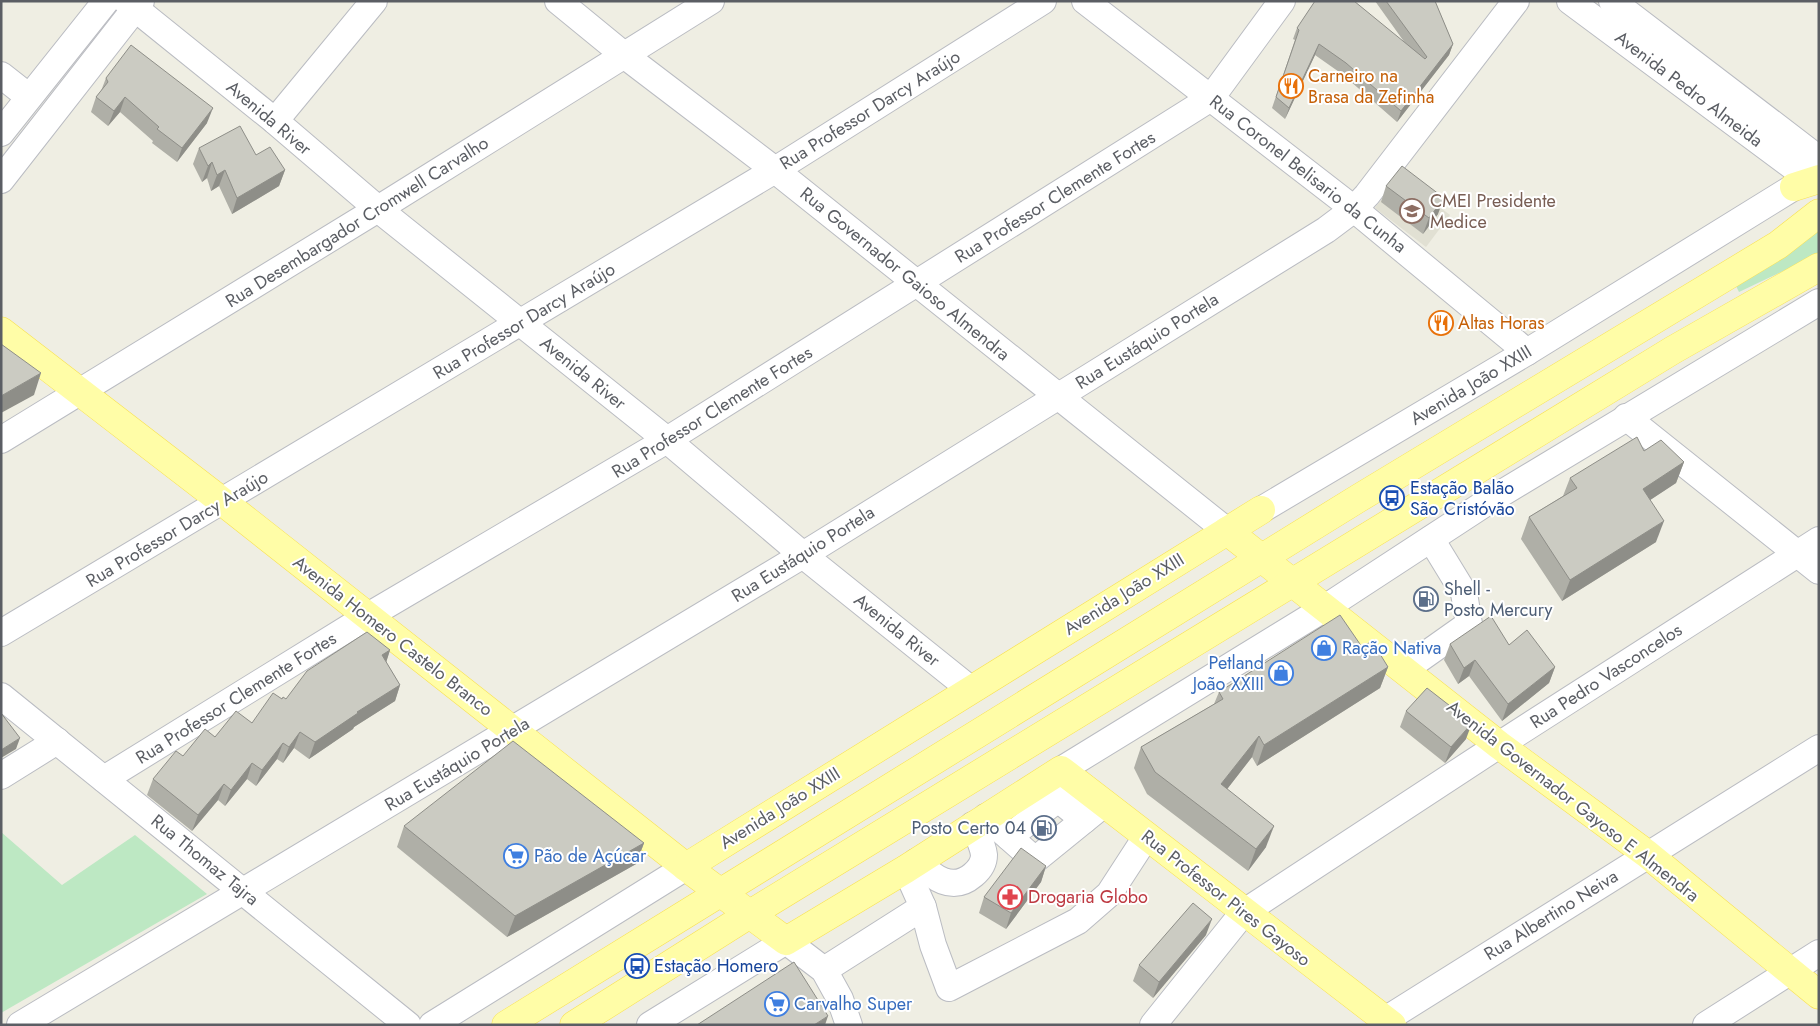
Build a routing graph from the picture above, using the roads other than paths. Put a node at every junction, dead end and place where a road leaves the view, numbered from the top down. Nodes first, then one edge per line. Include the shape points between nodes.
1 (106, 1) edge
2 (558, 1) edge
3 (711, 1) edge
4 (1042, 1) edge
5 (1085, 1) edge
6 (1282, 1) edge
7 (1516, 1) edge
8 (1570, 1) edge
9 (1612, 1) edge
10 (134, 3) edge
11 (374, 3) edge
12 (624, 55) junction
13 (1, 75) edge
14 (29, 97) junction
15 (1211, 98) junction
16 (275, 121) junction
17 (1, 133) edge
18 (775, 170) junction
19 (1812, 174) edge
20 (1, 180) edge
21 (378, 209) junction
22 (1354, 209) junction
23 (1819, 213) edge
24 (1819, 267) edge
25 (917, 285) junction
26 (1819, 302) edge
27 (521, 323) junction
28 (1, 331) edge
29 (1527, 352) junction
30 (81, 392) junction
31 (1059, 396) junction
32 (1626, 417) junction
33 (1, 440) edge
34 (667, 440) junction
35 (222, 502) junction
36 (1261, 510) joint
37 (1227, 531) junction
38 (1431, 538) junction
39 (1808, 547) edge
40 (804, 555) junction
41 (1261, 558) junction
42 (1819, 571) edge
43 (1292, 583) junction
44 (1325, 608) junction
45 (368, 616) junction
46 (1, 633) edge
47 (1404, 670) junction
48 (970, 689) junction
49 (1, 696) edge
50 (513, 731) junction
51 (57, 741) junction
52 (1499, 745) junction
53 (1819, 748) edge
54 (1061, 770) junction
55 (1, 776) edge
56 (104, 779) junction
57 (1094, 812) junction
58 (979, 821) junction
59 (1009, 837) junction
60 (1146, 837) junction
61 (1648, 854) junction
62 (911, 865) junction
63 (686, 867) junction
64 (244, 892) junction
65 (719, 892) junction
66 (923, 907) junction
67 (1243, 913) junction
68 (750, 914) junction
69 (786, 941) junction
70 (1819, 953) edge
71 (824, 970) junction
72 (1788, 972) junction
73 (1819, 995) edge
74 (1388, 1022) edge
75 (20, 1025) edge
76 (408, 1025) edge
77 (432, 1025) edge
78 (506, 1025) edge
79 (574, 1025) edge
80 (650, 1025) edge
81 (849, 1025) edge
82 (1152, 1025) edge
83 (1706, 1025) edge

1 - 14 street
2 - 12 street, Rua Governador Gaioso Almendra
3 - 12 street, Rua Desembargador Cromwell Carvalho
4 - 18 street, Rua Professor Darcy Araújo
5 - 15 street, Rua Coronel Belisario da Cunha
6 - 15 street, Rua Professor Clemente Fortes
7 - 22 street, Rua Eustáquio Portela
8 - 19 street, Avenida Pedro Almeida
9 - 19 street, Avenida Pedro Almeida
10 - 16 street, Avenida River
10 - 20 street
11 - 16 street
12 - 18 street, Rua Governador Gaioso Almendra
12 - 21 street, Rua Desembargador Cromwell Carvalho
13 - 14 street
14 - 17 street
15 - 22 street, Rua Coronel Belisario da Cunha
15 - 25 street, Rua Professor Clemente Fortes
16 - 21 street, Avenida River
18 - 25 street, Rua Governador Gaioso Almendra
18 - 27 street, Rua Professor Darcy Araújo
19 - 29 street, Avenida João XXIII
21 - 27 street, Avenida River
21 - 30 street, Rua Desembargador Cromwell Carvalho
22 - 29 street, Rua Coronel Belisario da Cunha
22 - 31 street, Rua Eustáquio Portela via 1326,230
23 - 41 main road via 1778,245
24 - 43 main road via 1673,350
25 - 31 street, Rua Governador Gaioso Almendra
25 - 34 street, Rua Professor Clemente Fortes
26 - 32 street
27 - 34 street, Avenida River
27 - 35 street, Rua Professor Darcy Araújo
28 - 30 main road, Avenida Homero Castelo Branco
29 - 36 street, Avenida João XXIII
30 - 33 street, Rua Desembargador Cromwell Carvalho
30 - 35 main road, Avenida Homero Castelo Branco
31 - 37 street, Rua Governador Gaioso Almendra
31 - 40 street, Rua Eustáquio Portela
32 - 38 street
32 - 39 street
34 - 40 street, Avenida River
34 - 45 street, Rua Professor Clemente Fortes
35 - 45 main road, Avenida Homero Castelo Branco
35 - 46 street, Rua Professor Darcy Araújo
36 - 37 main road, Avenida João XXIII
37 - 41 main road, Avenida Governador Gayoso E Almendra
37 - 48 main road, Avenida João XXIII
38 - 44 street
38 - 47 street via 1464,593 1469,624
39 - 42 street
39 - 52 street, Rua Pedro Vasconcelos
40 - 48 street, Avenida River
40 - 50 street, Rua Eustáquio Portela
41 - 43 main road, Avenida Governador Gayoso E Almendra
41 - 65 main road
43 - 44 main road, Avenida Governador Gayoso E Almendra
43 - 68 main road
44 - 47 main road, Avenida Governador Gayoso E Almendra
44 - 54 street
45 - 50 main road, Avenida Homero Castelo Branco
45 - 56 street, Rua Professor Clemente Fortes
47 - 52 main road, Avenida Governador Gayoso E Almendra
48 - 63 main road, Avenida João XXIII
49 - 51 street, Rua Thomaz Tajra
50 - 63 main road, Avenida Homero Castelo Branco
50 - 64 street, Rua Eustáquio Portela
51 - 55 street
51 - 56 street, Rua Thomaz Tajra
52 - 61 main road, Avenida Governador Gayoso E Almendra
52 - 67 street, Rua Pedro Vasconcelos
53 - 61 street, Rua Albertino Neiva
54 - 57 main road, Rua Professor Pires Gayoso
54 - 58 main road
56 - 64 street, Rua Thomaz Tajra
57 - 59 street via 1058,799
57 - 59 street via 1035,860
57 - 60 main road, Rua Professor Pires Gayoso
58 - 59 street
58 - 62 main road
58 - 62 street via 984,855 980,869 966,881 951,884
60 - 66 street via 1109,894 1078,921 949,988
60 - 67 main road, Rua Professor Pires Gayoso
61 - 72 main road, Avenida Governador Gayoso E Almendra
61 - 74 street, Rua Albertino Neiva
62 - 66 street
62 - 69 main road
63 - 65 main road, Avenida Homero Castelo Branco
63 - 77 street, Avenida João XXIII
64 - 75 street, Rua Eustáquio Portela
64 - 76 street, Rua Thomaz Tajra
65 - 68 main road, Avenida Homero Castelo Branco
65 - 78 main road
66 - 71 street
67 - 74 main road, Rua Professor Pires Gayoso
67 - 82 street, Rua Pedro Vasconcelos
68 - 69 main road, Avenida Homero Castelo Branco
68 - 79 main road
69 - 71 street
69 - 80 street
70 - 72 street
71 - 81 street via 840,999
72 - 73 main road, Avenida Governador Gayoso E Almendra
72 - 83 street

